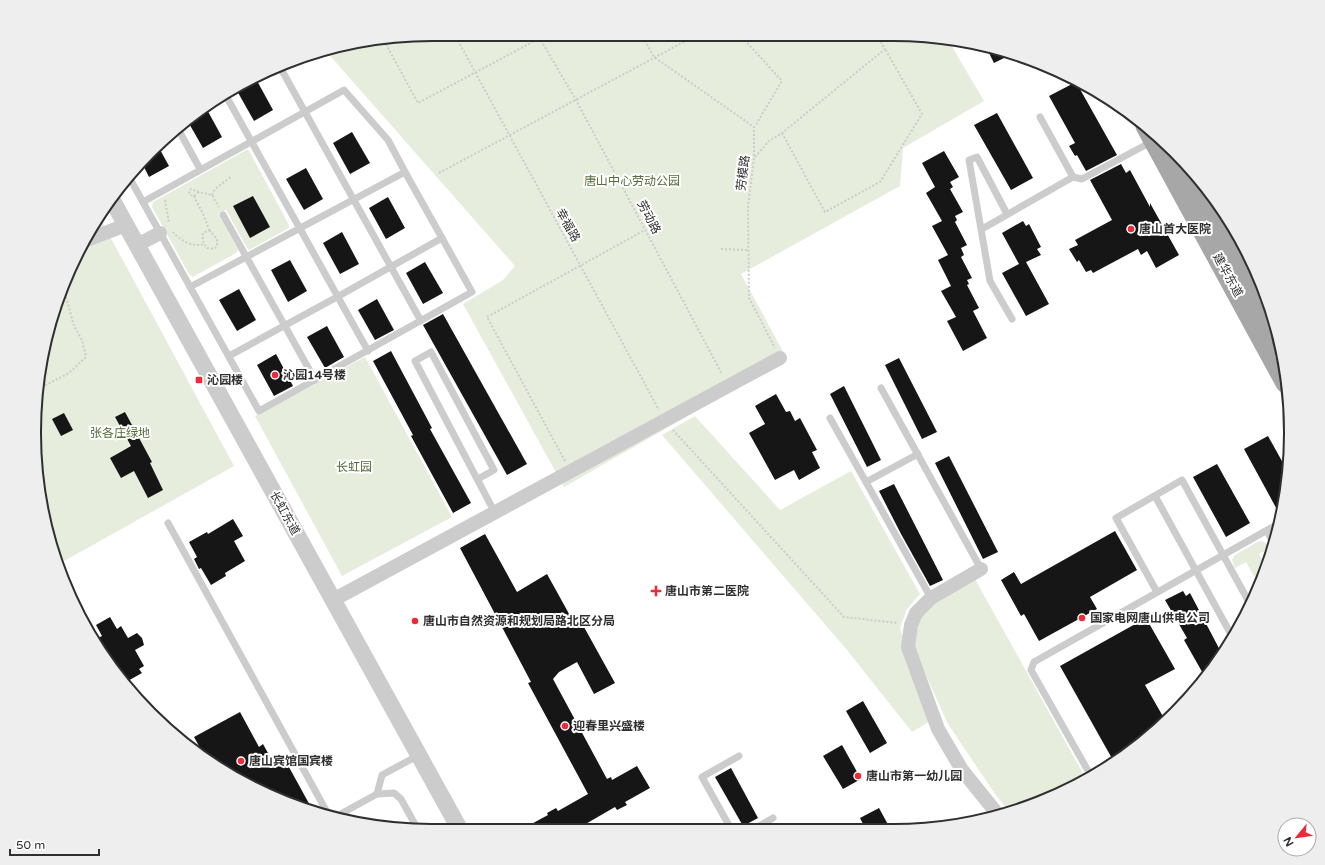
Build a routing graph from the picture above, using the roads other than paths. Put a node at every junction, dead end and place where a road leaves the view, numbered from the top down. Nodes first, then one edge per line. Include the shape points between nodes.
1 (282, 71) edge
2 (228, 99) edge
3 (304, 112) junction
4 (1040, 117) dead end
5 (180, 133) edge
6 (1147, 135) edge
7 (251, 141) junction
8 (1155, 142) edge
9 (200, 169) junction
10 (405, 172) junction
11 (1073, 177) junction
12 (132, 182) edge
13 (1199, 189) edge
14 (353, 200) junction
15 (142, 202) junction
16 (115, 204) edge
17 (1007, 214) junction
18 (223, 215) road end
19 (126, 225) junction
20 (300, 229) junction
21 (982, 229) junction
22 (160, 233) junction
23 (93, 238) edge
24 (442, 238) junction
25 (137, 245) junction
26 (247, 258) junction
27 (390, 267) junction
28 (190, 287) junction
29 (1258, 293) edge
30 (337, 297) junction
31 (1012, 319) dead end
32 (421, 321) junction
33 (285, 325) junction
34 (368, 351) junction
35 (228, 356) junction
36 (780, 358) road end
37 (1279, 370) edge
38 (315, 380) junction
39 (881, 388) dead end
40 (830, 418) dead end
41 (918, 454) junction
42 (478, 479) junction
43 (866, 482) junction
44 (1155, 496) junction
45 (494, 513) junction
46 (168, 523) dead end
47 (1272, 528) edge
48 (1267, 531) junction
49 (1270, 537) edge
50 (982, 569) joint
51 (1157, 592) junction
52 (931, 598) junction
53 (1247, 599) edge
54 (333, 600) junction
55 (1230, 632) edge
56 (419, 755) junction
57 (739, 756) dead end
58 (1089, 772) edge
59 (377, 794) junction
60 (325, 809) edge
61 (992, 811) edge
62 (342, 813) edge
63 (773, 818) dead end
64 (414, 823) edge
65 (457, 824) edge
66 (728, 824) edge
67 (763, 824) edge

1 - 3 lane
2 - 7 lane
3 - 7 lane
3 - 10 lane via 344,90 388,140
3 - 14 lane
4 - 11 lane
5 - 9 lane
6 - 11 lane via 1082,179
7 - 9 lane
7 - 20 lane
8 - 37 main road, 建华东道
9 - 15 lane
10 - 14 lane
10 - 24 lane
11 - 17 lane
12 - 15 lane
13 - 29 main road, 建华东道
14 - 20 lane
14 - 27 lane
15 - 22 lane
16 - 19 street, 长虹东道
17 - 21 lane
17 - 21 lane via 977,157 969,160
18 - 26 lane
19 - 23 street
19 - 25 street, 长虹东道
20 - 26 lane
20 - 30 lane
21 - 31 lane via 990,281
22 - 25 street
22 - 28 lane
24 - 27 lane
24 - 32 lane via 472,292
25 - 54 street, 长虹东道
26 - 28 lane
26 - 33 lane
27 - 30 lane
27 - 32 lane
28 - 35 lane
30 - 33 lane
30 - 34 lane
32 - 34 lane
33 - 35 lane
33 - 38 lane
34 - 38 lane
35 - 38 lane via 259,411
36 - 45 street
39 - 41 lane
40 - 43 lane
41 - 43 lane
41 - 50 lane
42 - 42 lane via 414,361 431,352 494,470
42 - 45 lane
43 - 52 lane
44 - 51 lane via 1116,518
44 - 53 lane via 1182,480
44 - 55 lane
45 - 54 street
46 - 60 lane
47 - 48 lane
48 - 49 lane
48 - 51 lane
50 - 52 street
51 - 58 lane via 1034,662 1031,670
52 - 61 street via 916,613 911,625 908,647 938,729 962,770
54 - 56 street, 长虹东道
56 - 59 lane via 382,775
56 - 65 street, 长虹东道
57 - 66 lane via 702,777
59 - 62 lane
59 - 64 lane via 394,793 401,799
63 - 67 lane

